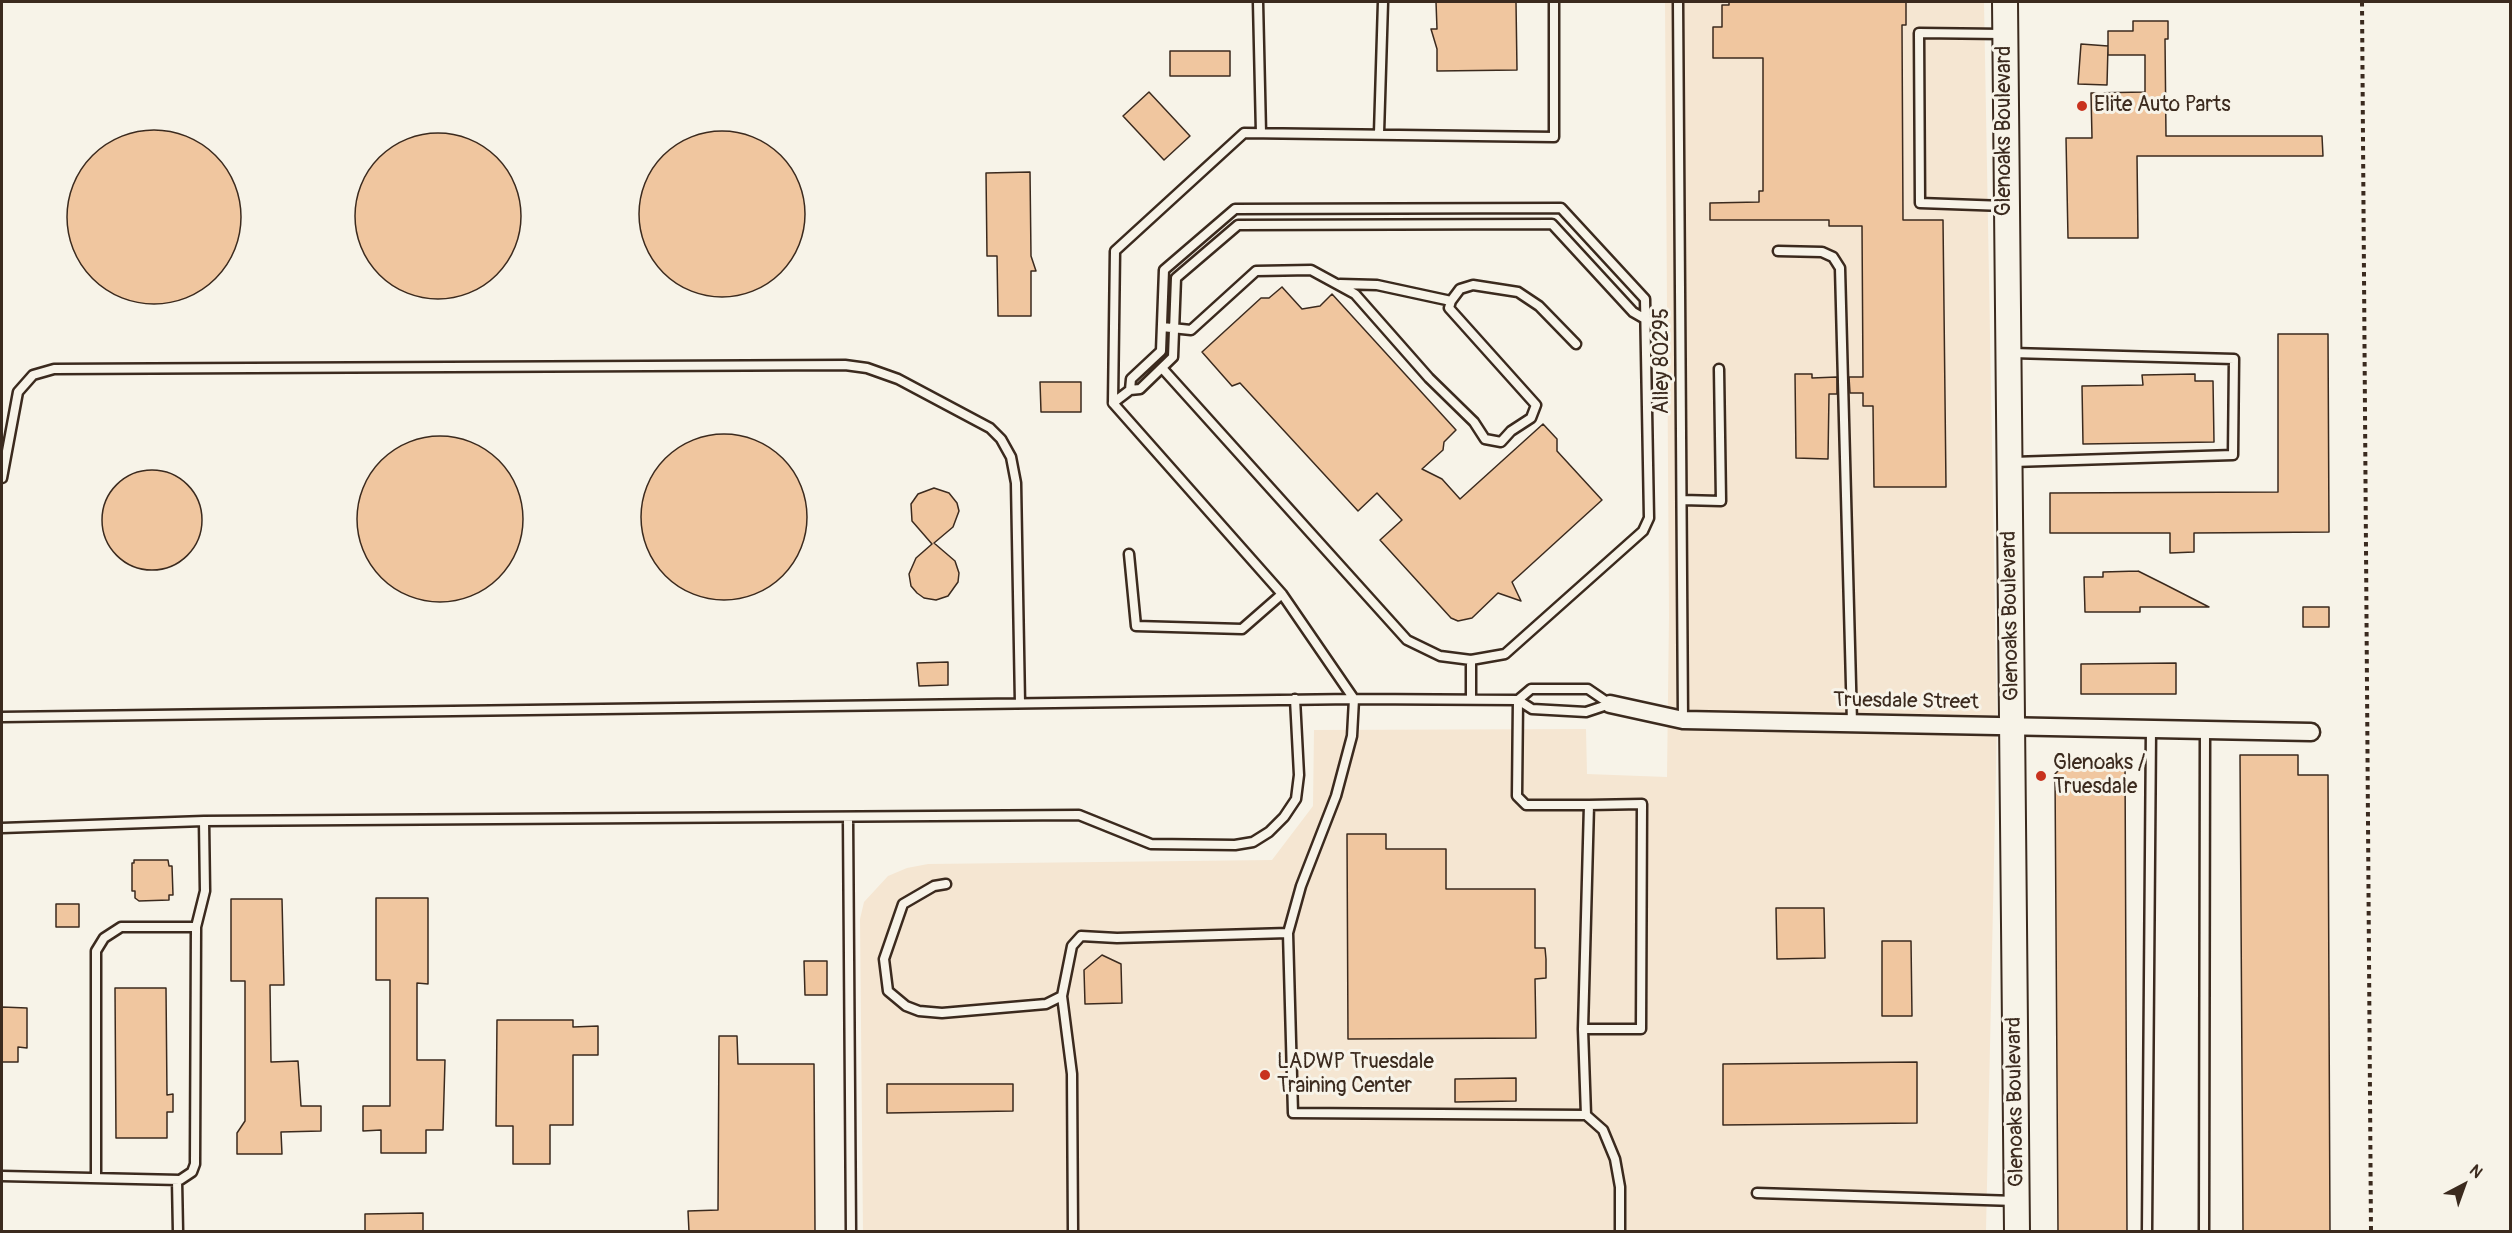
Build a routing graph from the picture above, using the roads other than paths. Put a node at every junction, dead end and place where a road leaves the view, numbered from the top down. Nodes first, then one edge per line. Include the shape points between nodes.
1 (1258, 2) edge
2 (1383, 2) edge
3 (1554, 2) edge
4 (1678, 2) edge
5 (2005, 2) edge
6 (2005, 34) junction
7 (1261, 133) junction
8 (1379, 133) junction
9 (2005, 206) junction
10 (1778, 251) dead end
11 (1337, 284) junction
12 (1451, 301) junction
13 (1647, 320) junction
14 (1162, 327) junction
15 (1174, 327) junction
16 (1576, 344) dead end
17 (2008, 353) junction
18 (1162, 368) junction
19 (1719, 369) dead end
20 (1130, 390) junction
21 (1113, 403) junction
22 (2009, 462) junction
23 (2, 478) edge
24 (1682, 500) junction
25 (1129, 554) dead end
26 (1282, 594) junction
27 (1471, 660) junction
28 (1295, 699) junction
29 (1354, 699) junction
30 (1471, 699) junction
31 (1518, 699) junction
32 (1020, 703) junction
33 (1610, 704) junction
34 (2, 717) edge
35 (1683, 720) junction
36 (1852, 723) junction
37 (2012, 727) junction
38 (2151, 729) junction
39 (2205, 730) junction
40 (2311, 732) dead end
41 (1588, 804) junction
42 (848, 818) junction
43 (204, 821) junction
44 (2, 828) edge
45 (946, 884) dead end
46 (196, 927) junction
47 (1288, 933) junction
48 (1062, 996) junction
49 (1583, 1029) junction
50 (1586, 1115) junction
51 (2, 1176) edge
52 (96, 1178) junction
53 (177, 1180) junction
54 (1757, 1193) dead end
55 (2017, 1201) junction
56 (178, 1232) edge
57 (851, 1232) edge
58 (1073, 1232) edge
59 (1620, 1232) edge
60 (2017, 1232) edge
61 (2147, 1232) edge
62 (2204, 1232) edge

1 - 7 lane
2 - 8 lane
3 - 8 lane via 1554,137
4 - 24 lane, Alley 80295
5 - 6 main road, Glenoaks Boulevard
6 - 9 main road, Glenoaks Boulevard
6 - 9 lane via 1919,33 1920,203
7 - 8 lane
7 - 21 lane via 1244,133 1116,251
9 - 17 main road, Glenoaks Boulevard
10 - 36 lane via 1822,252 1833,257 1840,268
11 - 12 lane via 1377,285
11 - 12 lane via 1354,294 1474,422 1485,439 1501,442 1531,418 1536,405 1449,308
11 - 15 lane via 1311,270 1256,271 1191,330
12 - 16 lane via 1460,290 1473,285 1518,292 1539,306
13 - 14 lane via 1646,299 1561,208 1235,208 1164,270
13 - 15 lane via 1633,312 1552,224 1238,225 1176,278
13 - 27 lane via 1649,518 1643,531 1505,654
14 - 15 lane
14 - 20 lane via 1161,351 1131,379
15 - 18 lane via 1173,357
17 - 22 main road, Glenoaks Boulevard
17 - 22 lane via 2234,359 2233,455
18 - 20 lane via 1140,389
18 - 27 lane via 1407,640 1440,656
19 - 24 lane via 1720,501
20 - 21 lane
21 - 26 lane
22 - 37 main road, Glenoaks Boulevard
23 - 32 lane via 18,392 33,375 54,369 833,365 867,368 898,379 990,428 1011,457 1016,483
24 - 35 lane, Alley 80295
25 - 26 lane via 1136,626 1242,629
26 - 29 lane
27 - 30 lane
28 - 29 lane
28 - 32 lane
28 - 42 lane via 1299,776 1296,799 1277,825 1253,842 1151,844 1079,815
29 - 30 lane
29 - 47 lane via 1352,736 1336,796 1301,886
30 - 31 lane
31 - 33 lane via 1532,709 1586,712
31 - 33 lane via 1531,689 1588,689
31 - 41 lane via 1517,796 1526,805
32 - 34 lane
33 - 35 street, Truesdale Street
35 - 36 street, Truesdale Street
36 - 37 street, Truesdale Street
37 - 38 street, Truesdale Street
37 - 55 main road, Glenoaks Boulevard
38 - 39 street, Truesdale Street
38 - 61 lane
39 - 40 street, Truesdale Street
39 - 62 lane
41 - 49 lane
41 - 49 lane via 1642,804 1641,1029
42 - 43 lane
42 - 57 lane
43 - 44 lane
43 - 46 lane via 205,891
45 - 48 lane via 934,886 903,904 884,959 888,991 906,1006 942,1013 1047,1004
46 - 52 lane via 121,927 104,938 96,951
46 - 53 lane via 195,1164 188,1177
47 - 48 lane via 1081,936 1072,946
47 - 50 lane via 1293,1113
48 - 58 lane via 1072,1074
49 - 50 lane
50 - 59 lane via 1603,1130 1615,1159 1620,1187
51 - 52 lane
52 - 53 lane
53 - 56 lane
54 - 55 lane
55 - 60 main road, Glenoaks Boulevard

